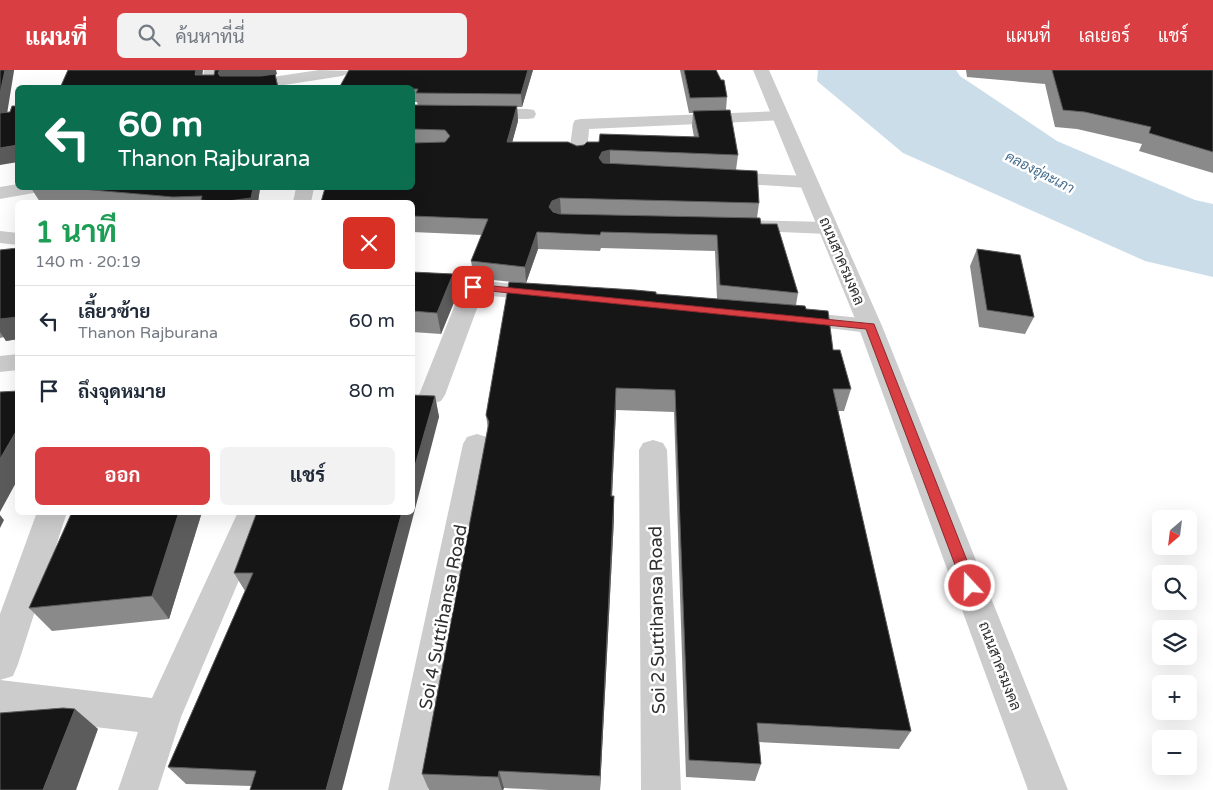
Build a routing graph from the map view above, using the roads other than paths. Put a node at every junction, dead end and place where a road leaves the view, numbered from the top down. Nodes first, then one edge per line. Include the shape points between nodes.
1 (212, 70) edge
2 (342, 70) edge
3 (761, 70) edge
4 (210, 85) edge
5 (250, 85) edge
6 (334, 85) edge
7 (415, 113) edge
8 (528, 114) dead end
9 (780, 116) junction
10 (578, 154) edge
11 (700, 177) edge
12 (808, 182) junction
13 (19, 190) edge
14 (0, 193) edge
15 (719, 226) edge
16 (828, 228) junction
17 (0, 237) edge
18 (15, 239) edge
19 (415, 281) edge
20 (473, 287) junction
21 (562, 296) edge
22 (771, 316) edge
23 (870, 326) junction
24 (15, 362) edge
25 (0, 364) edge
26 (432, 395) edge
27 (477, 444) dead end
28 (653, 450) dead end
29 (51, 515) edge
30 (252, 515) edge
31 (0, 664) edge
32 (0, 698) edge
33 (162, 717) junction
34 (138, 790) edge
35 (408, 790) edge
36 (661, 790) edge
37 (1048, 790) edge

1 - 4 street
2 - 5 street
2 - 6 street
3 - 9 street, ถนนสาครมงคล
7 - 8 street
9 - 10 street via 581,124
9 - 12 street, ถนนสาครมงคล
11 - 12 street
12 - 16 street, ถนนสาครมงคล
13 - 14 street
15 - 16 street
16 - 23 street, ถนนสาครมงคล
17 - 18 street
19 - 20 street
20 - 21 street
20 - 26 street
22 - 23 street
23 - 37 street, ถนนสาครมงคล
24 - 25 street
27 - 35 street, Soi 4 Suttihansa Road
28 - 36 street, Soi 2 Suttihansa Road
29 - 31 street
30 - 33 street
32 - 33 street
33 - 34 street

